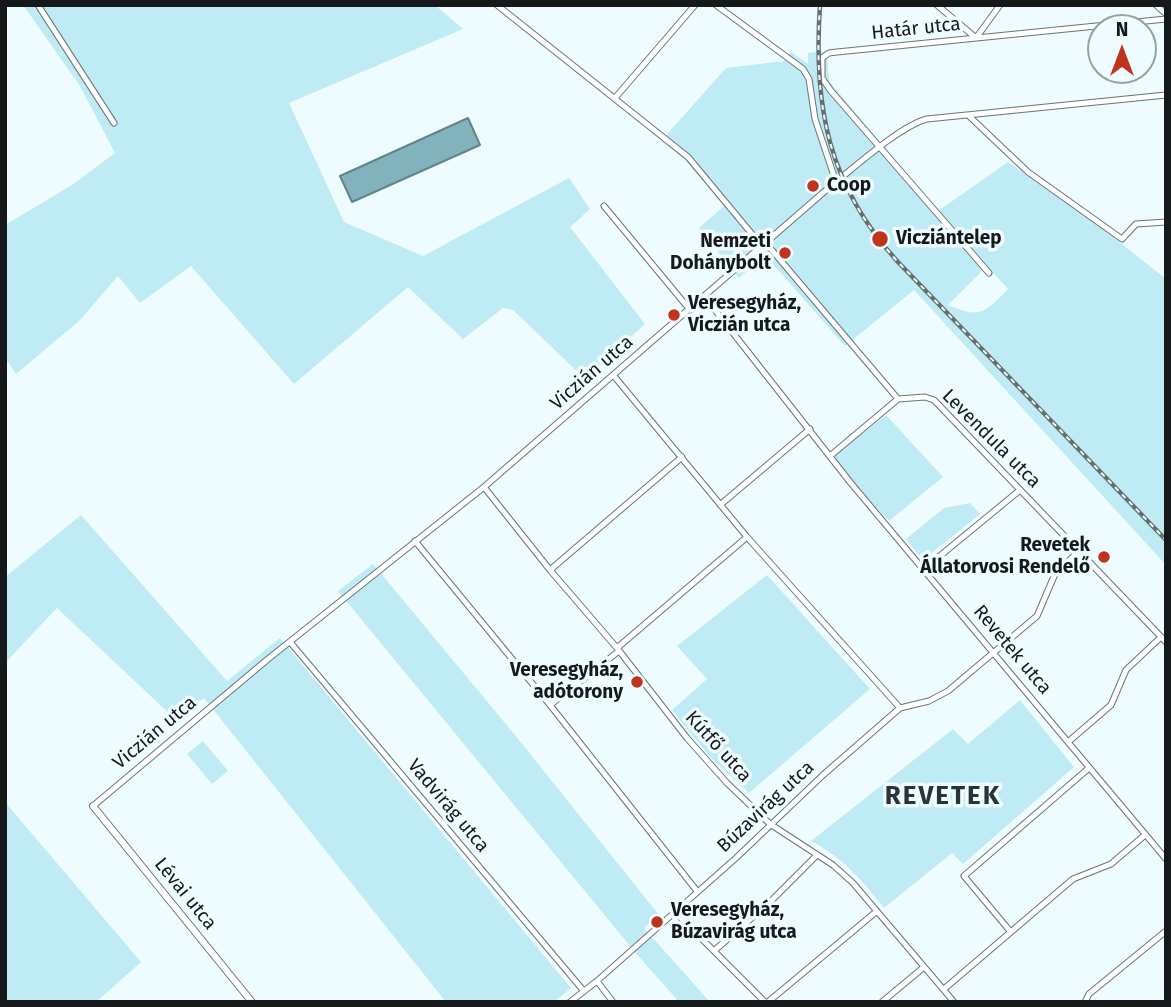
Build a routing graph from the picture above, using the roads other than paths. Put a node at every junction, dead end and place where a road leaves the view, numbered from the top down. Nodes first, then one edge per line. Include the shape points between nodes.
1 (38, 5) edge
2 (497, 5) edge
3 (695, 5) edge
4 (716, 5) edge
5 (937, 5) edge
6 (1000, 5) edge
7 (1156, 5) edge
8 (1166, 16) edge
9 (976, 38) junction
10 (1166, 95) edge
11 (615, 98) junction
12 (969, 116) junction
13 (114, 122) dead end
14 (880, 147) junction
15 (836, 182) junction
16 (604, 206) dead end
17 (1166, 222) edge
18 (763, 244) junction
19 (989, 273) dead end
20 (704, 296) junction
21 (690, 310) junction
22 (614, 376) junction
23 (898, 399) junction
24 (810, 429) junction
25 (830, 456) junction
26 (681, 457) junction
27 (484, 487) junction
28 (1020, 490) junction
29 (720, 505) junction
30 (747, 537) junction
31 (415, 541) junction
32 (1079, 551) junction
33 (924, 569) junction
34 (550, 570) junction
35 (1163, 640) edge
36 (290, 642) junction
37 (618, 650) junction
38 (992, 652) junction
39 (550, 705) junction
40 (900, 709) junction
41 (1068, 742) junction
42 (1089, 768) junction
43 (93, 806) joint
44 (770, 824) junction
45 (1145, 835) junction
46 (817, 855) junction
47 (1166, 859) edge
48 (697, 891) junction
49 (877, 911) junction
50 (675, 912) junction
51 (1010, 931) junction
52 (1166, 931) edge
53 (715, 950) junction
54 (924, 968) junction
55 (597, 981) junction
56 (944, 989) junction
57 (583, 990) junction
58 (252, 1002) edge
59 (570, 1002) edge
60 (613, 1002) edge
61 (766, 1002) edge
62 (882, 1002) edge
63 (954, 1002) edge
64 (1085, 1002) edge

1 - 13 street
2 - 11 street
3 - 11 street
4 - 15 street via 800,64
5 - 9 street
6 - 9 street
7 - 8 street
8 - 9 street, Határ utca
9 - 14 street, Határ utca via 829,53 822,58 822,78
10 - 12 street, Viczián utca
11 - 18 street via 688,157
12 - 14 street, Viczián utca via 921,121
12 - 17 street via 1028,172 1122,239 1136,225
14 - 15 street, Viczián utca
14 - 19 street
15 - 18 street, Viczián utca
16 - 21 street
18 - 20 street, Viczián utca
18 - 23 street
20 - 21 street, Viczián utca
20 - 24 street, Revetek utca
21 - 22 street, Viczián utca
22 - 26 street
22 - 27 street, Viczián utca
23 - 25 street
23 - 28 street, Levendula utca via 934,400
24 - 25 street, Revetek utca
24 - 29 street
25 - 33 street, Revetek utca
26 - 29 street
26 - 34 street
27 - 31 street, Viczián utca
27 - 34 street, Kútfő utca
28 - 32 street, Levendula utca
28 - 33 street
29 - 30 street
30 - 37 street
30 - 40 street
31 - 36 street, Viczián utca
31 - 39 street
32 - 35 street, Levendula utca
32 - 38 street, Búzavirág utca via 1055,574 1037,616
33 - 38 street, Revetek utca
34 - 37 street, Kútfő utca
35 - 41 street via 1126,670 1111,705
36 - 43 street, Viczián utca
36 - 57 street, Vadvirág utca
37 - 39 street
37 - 44 street, Kútfő utca via 687,738
38 - 40 street, Búzavirág utca via 948,691
38 - 41 street, Revetek utca
39 - 48 street
40 - 44 street, Búzavirág utca
41 - 42 street, Revetek utca
42 - 45 street, Revetek utca
42 - 51 street via 964,876
43 - 58 street, Lévai utca
44 - 46 street, Kútfő utca
44 - 48 street, Búzavirág utca
45 - 47 street, Revetek utca
45 - 51 street via 1111,864 1073,878
46 - 49 street, Kútfő utca via 853,883
46 - 53 street
48 - 50 street, Búzavirág utca
49 - 54 street, Kútfő utca
49 - 61 street
50 - 53 street
50 - 55 street, Búzavirág utca
51 - 56 street
52 - 64 street
53 - 61 street
54 - 56 street, Kútfő utca
54 - 62 street
55 - 57 street, Búzavirág utca
55 - 60 street
56 - 63 street, Kútfő utca
57 - 59 street, Búzavirág utca

